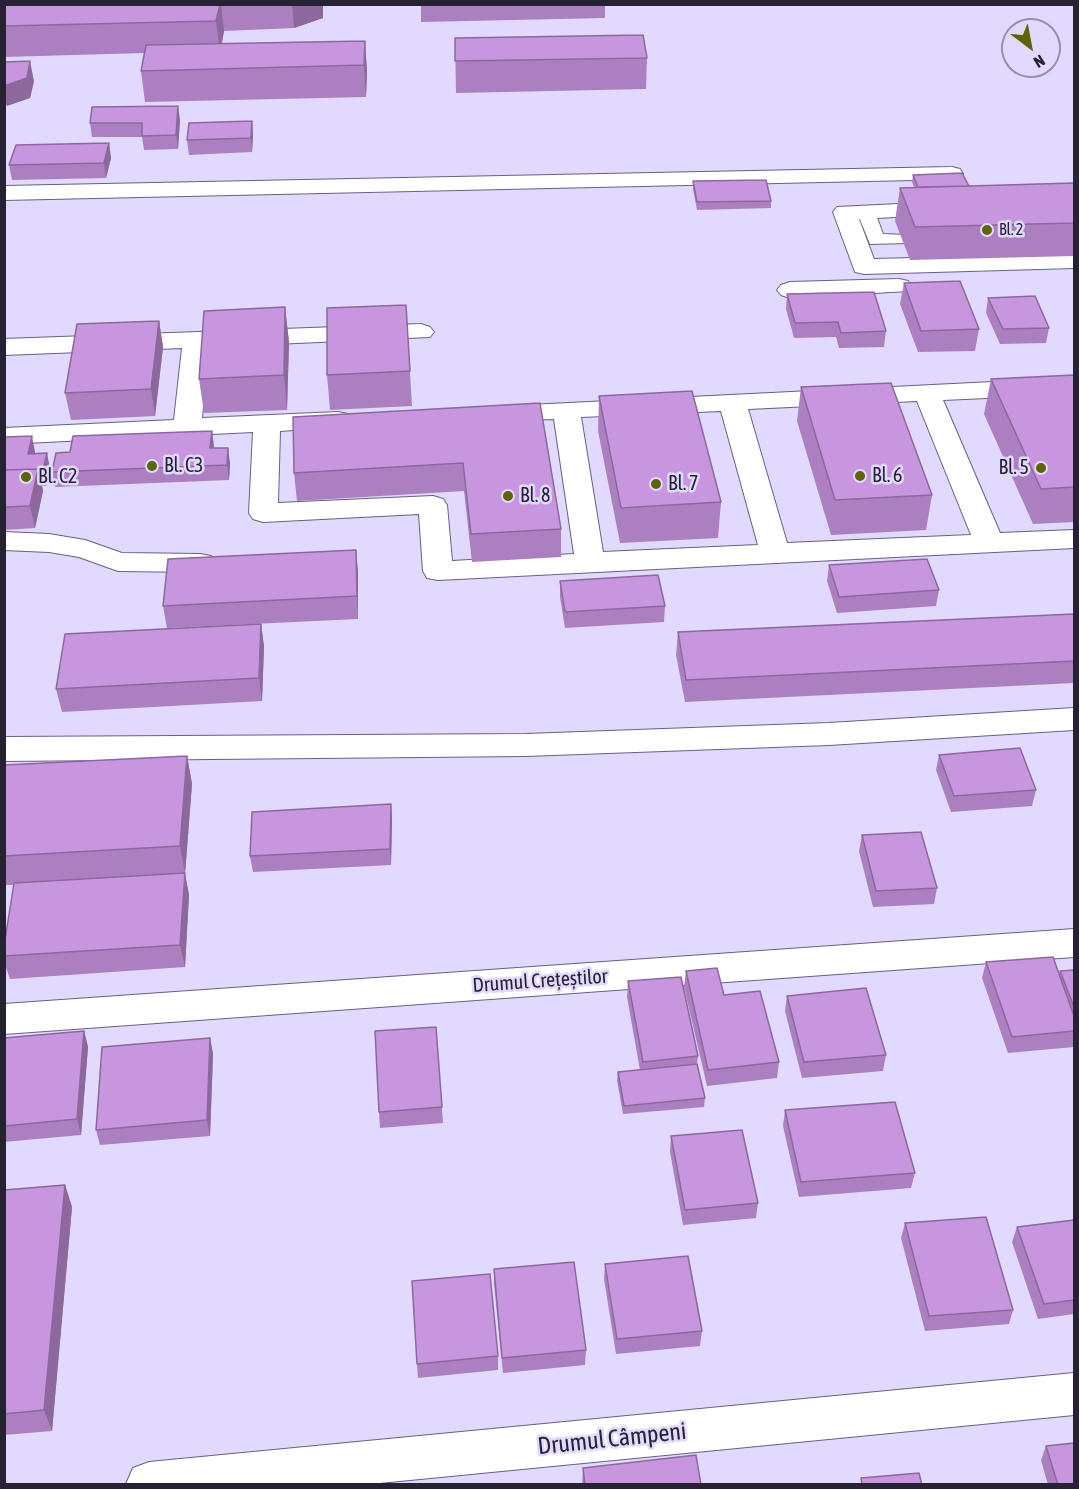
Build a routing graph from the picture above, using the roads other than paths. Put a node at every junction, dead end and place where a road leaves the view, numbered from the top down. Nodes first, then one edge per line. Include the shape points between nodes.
1 (952, 174) edge
2 (4, 193) edge
3 (966, 209) edge
4 (866, 212) junction
5 (902, 239) edge
6 (1074, 261) edge
7 (1074, 280) edge
8 (790, 290) dead end
9 (421, 332) dead end
10 (196, 340) junction
11 (4, 347) edge
12 (1074, 386) edge
13 (927, 393) junction
14 (732, 402) junction
15 (566, 410) junction
16 (474, 414) edge
17 (359, 419) edge
18 (267, 424) junction
19 (187, 428) junction
20 (4, 436) edge
21 (1074, 539) edge
22 (4, 541) edge
23 (989, 543) junction
24 (775, 553) junction
25 (590, 562) junction
26 (200, 563) edge
27 (1074, 719) edge
28 (4, 749) edge
29 (1074, 943) edge
30 (4, 1019) edge
31 (1074, 1394) edge
32 (149, 1485) edge

1 - 2 street
3 - 4 street
4 - 5 lane via 876,240
4 - 6 street via 845,212 864,267
7 - 8 street
9 - 10 street
10 - 11 street
10 - 19 street
12 - 13 street
13 - 14 street
13 - 23 street
14 - 15 street
14 - 24 street
15 - 16 street
15 - 25 street
17 - 18 street
18 - 19 street
18 - 25 street via 263,513 433,505 438,571
19 - 20 street
21 - 23 street
22 - 26 street via 86,549 118,562
23 - 24 street
24 - 25 street
27 - 28 street via 829,734 526,745
29 - 30 street, Drumul Crețeștilor
31 - 32 street, Drumul Câmpeni

